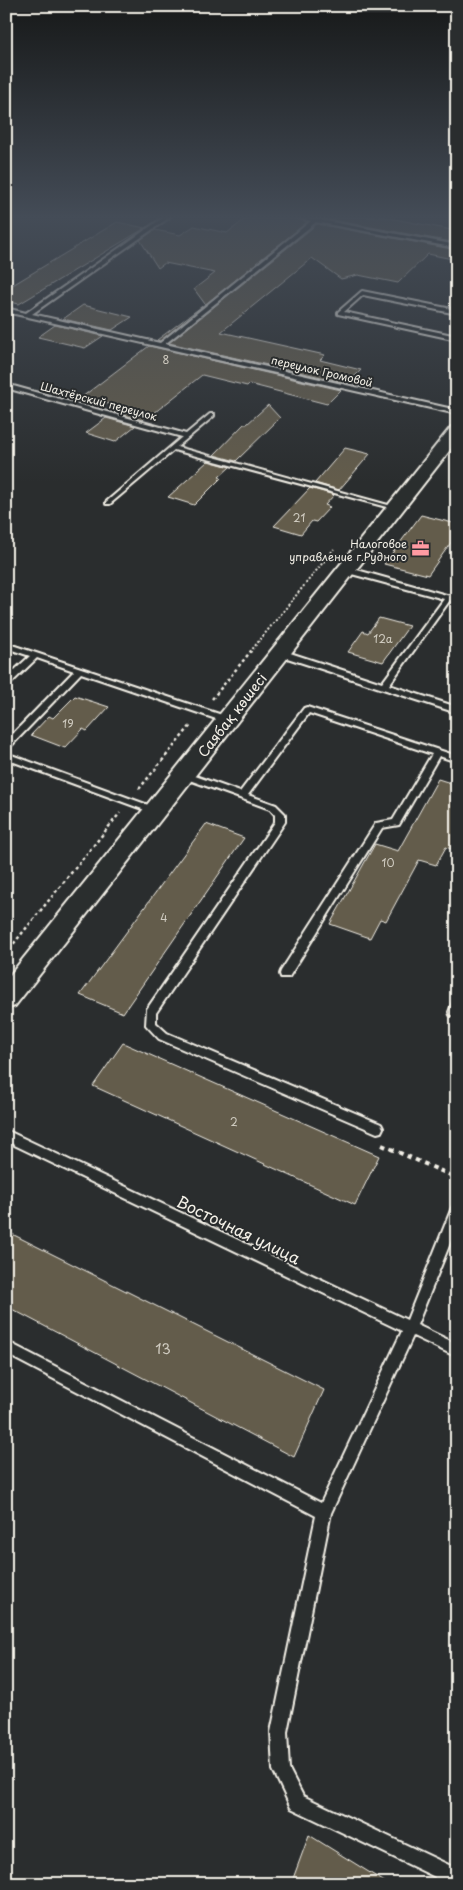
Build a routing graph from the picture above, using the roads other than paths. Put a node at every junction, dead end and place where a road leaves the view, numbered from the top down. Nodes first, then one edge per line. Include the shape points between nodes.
1 (41, 305) edge
2 (210, 305) edge
3 (349, 305) edge
4 (423, 305) edge
5 (6, 310) edge
6 (457, 312) edge
7 (27, 315) junction
8 (457, 338) edge
9 (161, 345) junction
10 (6, 386) edge
11 (457, 412) edge
12 (212, 415) dead end
13 (457, 430) edge
14 (186, 436) junction
15 (172, 448) junction
16 (108, 502) dead end
17 (396, 508) junction
18 (347, 570) junction
19 (452, 599) edge
20 (6, 645) edge
21 (281, 653) junction
22 (35, 655) junction
23 (79, 670) junction
24 (6, 682) edge
25 (384, 686) junction
26 (457, 710) edge
27 (228, 720) junction
28 (6, 746) edge
29 (437, 752) junction
30 (6, 756) edge
31 (457, 759) edge
32 (184, 775) junction
33 (242, 796) junction
34 (156, 811) junction
35 (285, 974) dead end
36 (6, 999) edge
37 (376, 1128) road end
38 (6, 1135) edge
39 (457, 1210) edge
40 (410, 1328) junction
41 (6, 1347) edge
42 (457, 1351) edge
43 (324, 1512) junction
44 (448, 1878) edge

1 - 7 lane
2 - 9 lane
3 - 8 lane via 340,313
4 - 6 lane
5 - 7 lane, переулок Громовой
7 - 9 lane, переулок Громовой
9 - 11 lane, переулок Громовой
10 - 14 lane, Шахтёрский переулок
12 - 14 lane
13 - 17 street, Саябақ көшесі
14 - 15 lane
15 - 16 lane
15 - 17 lane
17 - 18 street, Саябақ көшесі
18 - 19 lane
18 - 21 street, Саябақ көшесі
19 - 25 lane
20 - 22 lane
21 - 25 lane
21 - 27 street, Саябақ көшесі
22 - 23 lane
22 - 24 lane
23 - 27 lane
23 - 28 lane
25 - 26 lane
27 - 32 street, Саябақ көшесі
29 - 31 lane
29 - 33 lane via 307,710
29 - 35 lane via 396,823 379,825
30 - 34 lane
32 - 33 lane
32 - 34 street, Саябақ көшесі
33 - 37 lane via 273,807 280,814 280,822 151,1012 152,1024 163,1036
34 - 36 street, Саябақ көшесі
38 - 40 lane, Восточная улица
39 - 40 lane
40 - 42 lane, Восточная улица
40 - 43 lane
41 - 43 lane
43 - 44 lane via 279,1732 281,1770 297,1802

